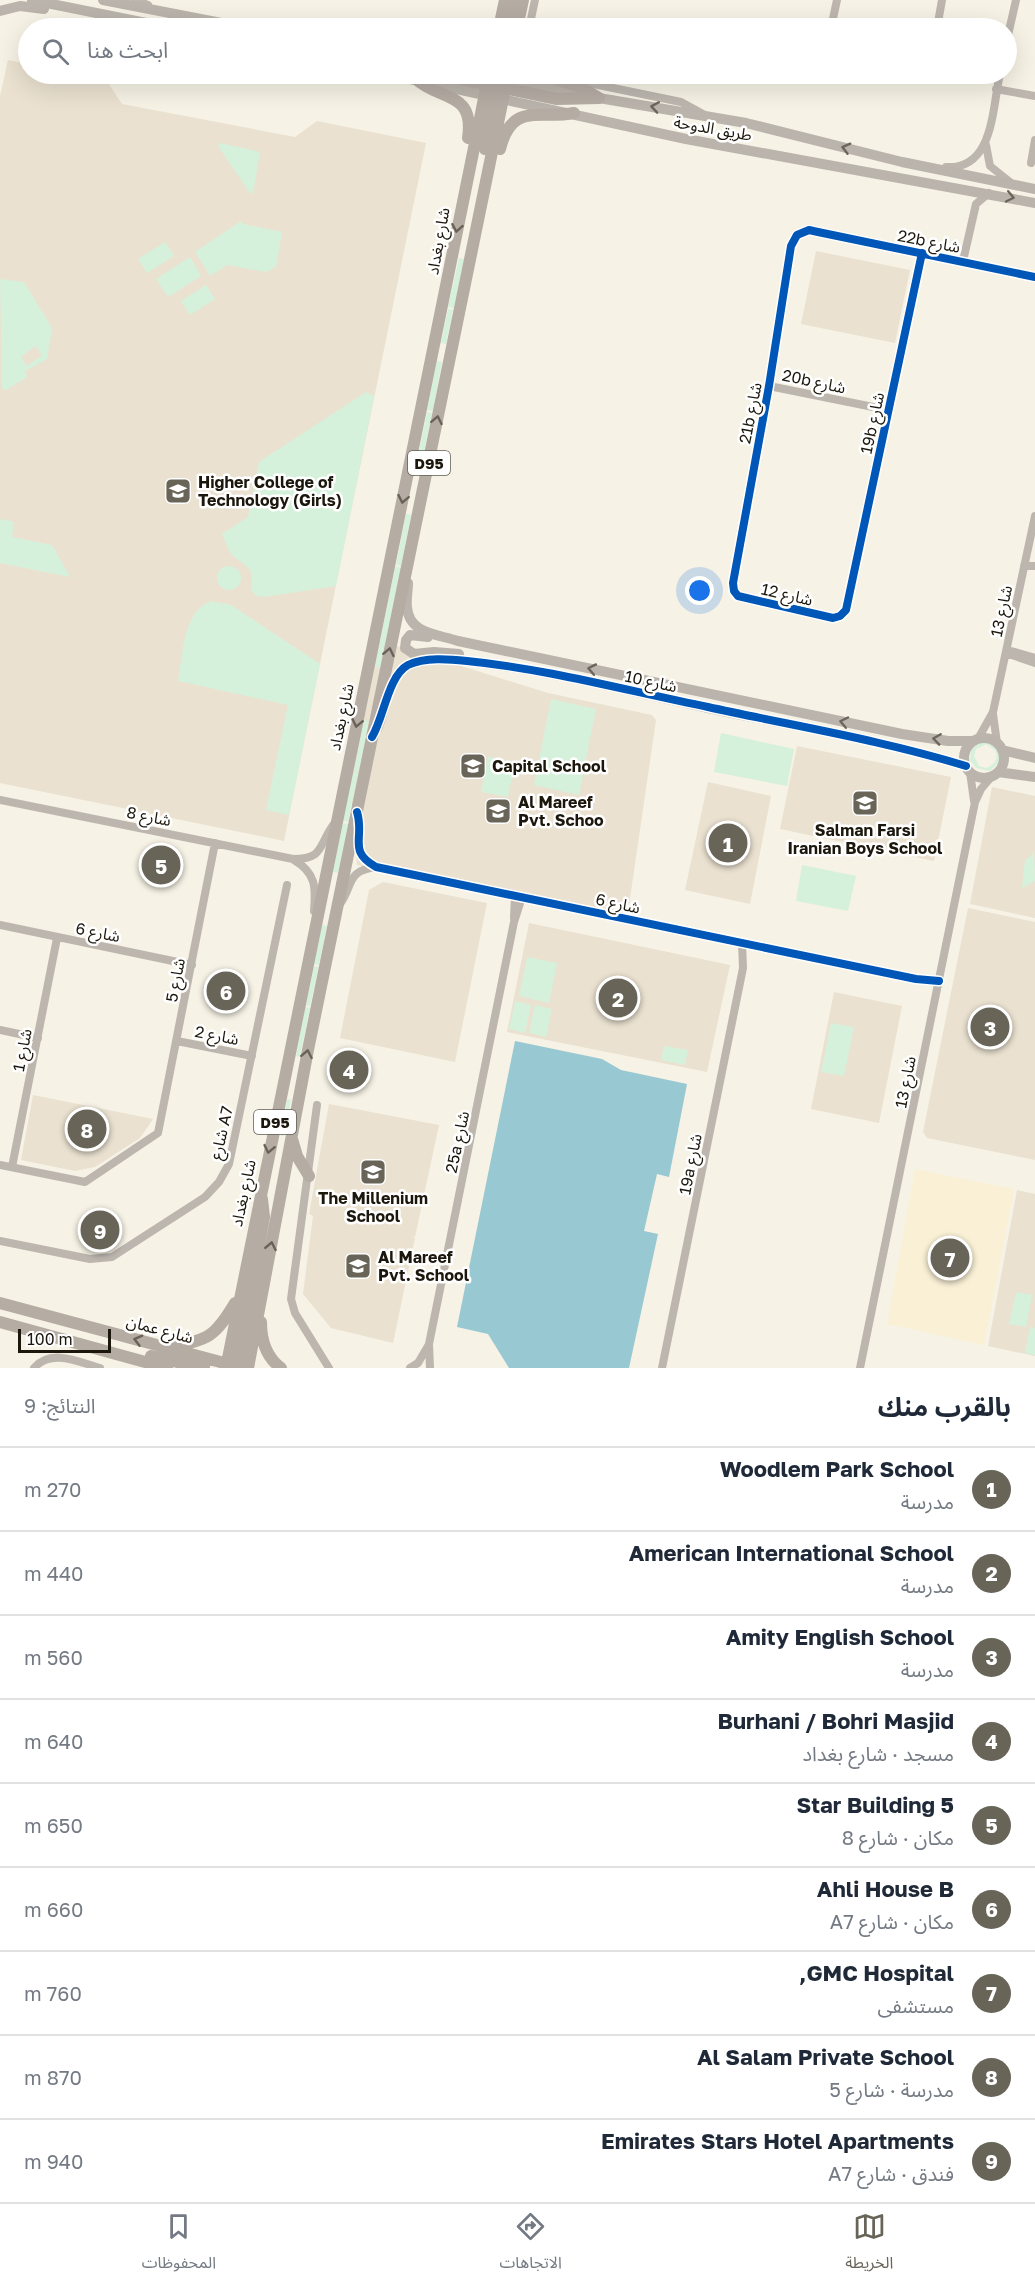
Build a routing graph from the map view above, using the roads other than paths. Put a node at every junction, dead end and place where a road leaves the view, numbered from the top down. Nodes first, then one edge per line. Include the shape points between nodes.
1 (32, 0) edge
2 (103, 0) edge
3 (135, 0) edge
4 (496, 0) edge
5 (505, 0) edge
6 (535, 0) edge
7 (837, 0) edge
8 (942, 0) edge
9 (1016, 0) edge
10 (520, 1) edge
11 (0, 11) edge
12 (157, 11) junction
13 (91, 12) junction
14 (121, 18) edge
15 (194, 18) edge
16 (492, 18) edge
17 (501, 18) edge
18 (512, 18) edge
19 (518, 18) edge
20 (523, 18) edge
21 (532, 18) edge
22 (833, 18) edge
23 (939, 18) edge
24 (1012, 18) edge
25 (422, 84) edge
26 (495, 84) edge
27 (496, 84) edge
28 (496, 84) edge
29 (501, 84) edge
30 (504, 84) edge
31 (572, 84) edge
32 (596, 84) edge
33 (997, 84) edge
34 (996, 89) junction
35 (1035, 96) edge
36 (599, 98) junction
37 (574, 113) junction
38 (705, 115) junction
39 (986, 140) junction
40 (1035, 140) edge
41 (1031, 163) dead end
42 (932, 169) junction
43 (467, 171) junction
44 (486, 180) junction
45 (1016, 186) junction
46 (966, 189) junction
47 (1035, 189) edge
48 (990, 193) junction
49 (1035, 202) edge
50 (974, 210) junction
51 (818, 232) joint
52 (473, 246) junction
53 (922, 253) junction
54 (963, 261) junction
55 (1035, 276) edge
56 (770, 386) junction
57 (888, 410) junction
58 (1035, 516) edge
59 (1031, 556) edge
60 (1024, 566) junction
61 (1035, 566) edge
62 (406, 571) junction
63 (745, 598) joint
64 (824, 616) joint
65 (458, 642) junction
66 (1006, 651) junction
67 (1035, 658) edge
68 (1035, 663) edge
69 (514, 667) junction
70 (993, 712) junction
71 (372, 736) junction
72 (976, 740) junction
73 (1000, 746) junction
74 (1035, 758) edge
75 (968, 769) junction
76 (995, 773) junction
77 (1035, 777) edge
78 (0, 800) edge
79 (975, 802) junction
80 (357, 812) junction
81 (336, 822) junction
82 (215, 843) junction
83 (293, 860) junction
84 (376, 867) junction
85 (287, 885) dead end
86 (519, 897) junction
87 (338, 908) junction
88 (0, 925) edge
89 (57, 938) junction
90 (742, 943) junction
91 (755, 946) junction
92 (311, 948) junction
93 (192, 965) junction
94 (743, 966) junction
95 (938, 984) junction
96 (0, 1030) edge
97 (38, 1038) junction
98 (177, 1041) junction
99 (252, 1056) junction
100 (317, 1105) dead end
101 (292, 1136) junction
102 (0, 1165) edge
103 (12, 1167) junction
104 (309, 1176) junction
105 (260, 1192) junction
106 (0, 1241) edge
107 (239, 1297) junction
108 (0, 1303) edge
109 (260, 1303) junction
110 (0, 1322) edge
111 (162, 1347) junction
112 (429, 1347) junction
113 (111, 1354) junction
114 (236, 1367) edge
115 (34, 1368) edge
116 (100, 1368) edge
117 (136, 1368) edge
118 (167, 1368) edge
119 (204, 1368) edge
120 (281, 1368) edge
121 (329, 1368) edge
122 (410, 1368) edge
123 (423, 1368) edge
124 (430, 1368) edge
125 (662, 1368) edge
126 (860, 1368) edge

1 - 13 street
2 - 12 street
3 - 12 street
4 - 16 main road
5 - 17 main road
6 - 21 street
7 - 22 street
8 - 23 street
9 - 24 street
10 - 18 main road
10 - 19 main road
10 - 20 main road
11 - 13 street via 20,6
12 - 15 street
13 - 14 street
25 - 43 main road via 455,98 466,111 470,129
26 - 43 main road, شارع بغداد / D95
27 - 44 main road, شارع بغداد / D95
28 - 52 main road via 473,213
29 - 37 street, طريق الدوحة
30 - 36 main road via 566,100
31 - 36 main road
32 - 38 street via 681,102
33 - 34 street
34 - 35 street
34 - 39 street
38 -> 36 street, طريق الدوحة
37 - 44 main road via 538,113 518,119 507,131
37 - 46 street, طريق الدوحة via 686,139
42 -> 38 street, طريق الدوحة
39 - 42 street via 981,153 969,164
39 - 45 street via 990,166
40 - 41 street
42 - 45 street, طريق الدوحة
43 -> 81 main road, شارع بغداد / D95
44 - 52 main road, شارع بغداد / D95
45 - 47 street, طريق الدوحة
46 - 48 street, طريق الدوحة
46 - 50 street
48 -> 49 street, طريق الدوحة
48 - 50 street via 979,200
50 - 54 street
51 - 53 street, 22b شارع
51 - 56 street, 21b شارع via 805,231 793,242
62 -> 52 main road, شارع بغداد / D95
53 - 54 street, 22b شارع
53 - 57 street, 19b شارع
54 - 55 street, 22b شارع
56 - 57 street, 20b شارع
56 - 63 street, 21b شارع via 735,576 738,590
57 - 64 street, 19b شارع via 848,600 838,611
58 - 59 street, شارع 13
59 - 60 street, شارع 13
60 - 61 street
60 - 66 street, شارع 13
62 - 65 street, شارع 10 via 411,621 422,631
71 -> 62 main road, شارع بغداد / D95
63 - 64 street, شارع 12
65 - 69 street via 412,634 405,645 411,654 456,654
72 -> 65 street, شارع 10 via 948,741 902,734
66 - 67 street
66 - 68 street
66 - 70 street, شارع 13
69 - 71 street, شارع 10 via 448,660 410,664 394,680
69 - 75 street, شارع 10 via 887,745
70 - 72 street, شارع 13
70 - 73 street, شارع 13
71 - 80 main road, شارع بغداد / D95
72 - 73 street via 984,738
72 - 75 street via 966,750
73 - 74 street
73 - 76 street via 1003,764
75 - 76 street via 979,777
75 - 79 street, شارع 13
76 - 77 street
76 - 79 street, شارع 13
78 - 82 street, شارع 8
79 - 95 street, شارع 13
80 - 84 street via 360,854
80 - 87 main road, شارع بغداد / D95
81 - 83 street via 316,854
81 - 92 main road, شارع بغداد / D95
82 - 83 street, شارع 8
82 - 93 street, شارع 5
83 - 92 street via 308,870 315,884
84 - 86 street, شارع 6
84 - 87 street via 356,873
85 - 99 street, شارع A7
86 - 90 street, شارع 6
86 - 112 street, 25a شارع
101 -> 87 main road, شارع بغداد / D95
88 - 89 street, شارع 6
89 - 93 street, شارع 6
89 - 97 street, شارع 1
90 - 91 street, شارع 6
90 - 94 street, 19a شارع
91 - 94 street, 19a شارع
91 - 95 street, شارع 6
92 -> 105 main road, شارع بغداد / D95
93 - 98 street, شارع 5
94 - 125 street, 19a شارع
95 - 126 street, شارع 13
96 - 97 street
97 - 103 street, شارع 1
98 - 99 street, شارع 2
98 - 103 street, شارع 5 via 155,1137 85,1182
99 - 106 street, شارع A7 via 229,1164 205,1197 121,1251 101,1259
100 - 104 street
101 - 104 main road via 297,1156
109 -> 101 main road, شارع بغداد / D95
102 - 103 street, شارع 5
104 - 121 street via 291,1304
105 - 107 main road, شارع بغداد / D95
105 - 114 main road via 264,1217
107 - 111 main road via 222,1324 206,1339
107 - 114 main road, شارع بغداد / D95
111 -> 108 main road, شارع عمان
109 - 114 main road, شارع بغداد / D95
109 - 120 main road via 264,1345
110 - 113 main road
111 - 114 main road, شارع عمان
112 - 122 street
112 - 123 street
112 - 124 street, 25a شارع
113 - 117 main road
113 - 118 main road
113 - 119 main road via 137,1352
115 - 116 street via 55,1357

